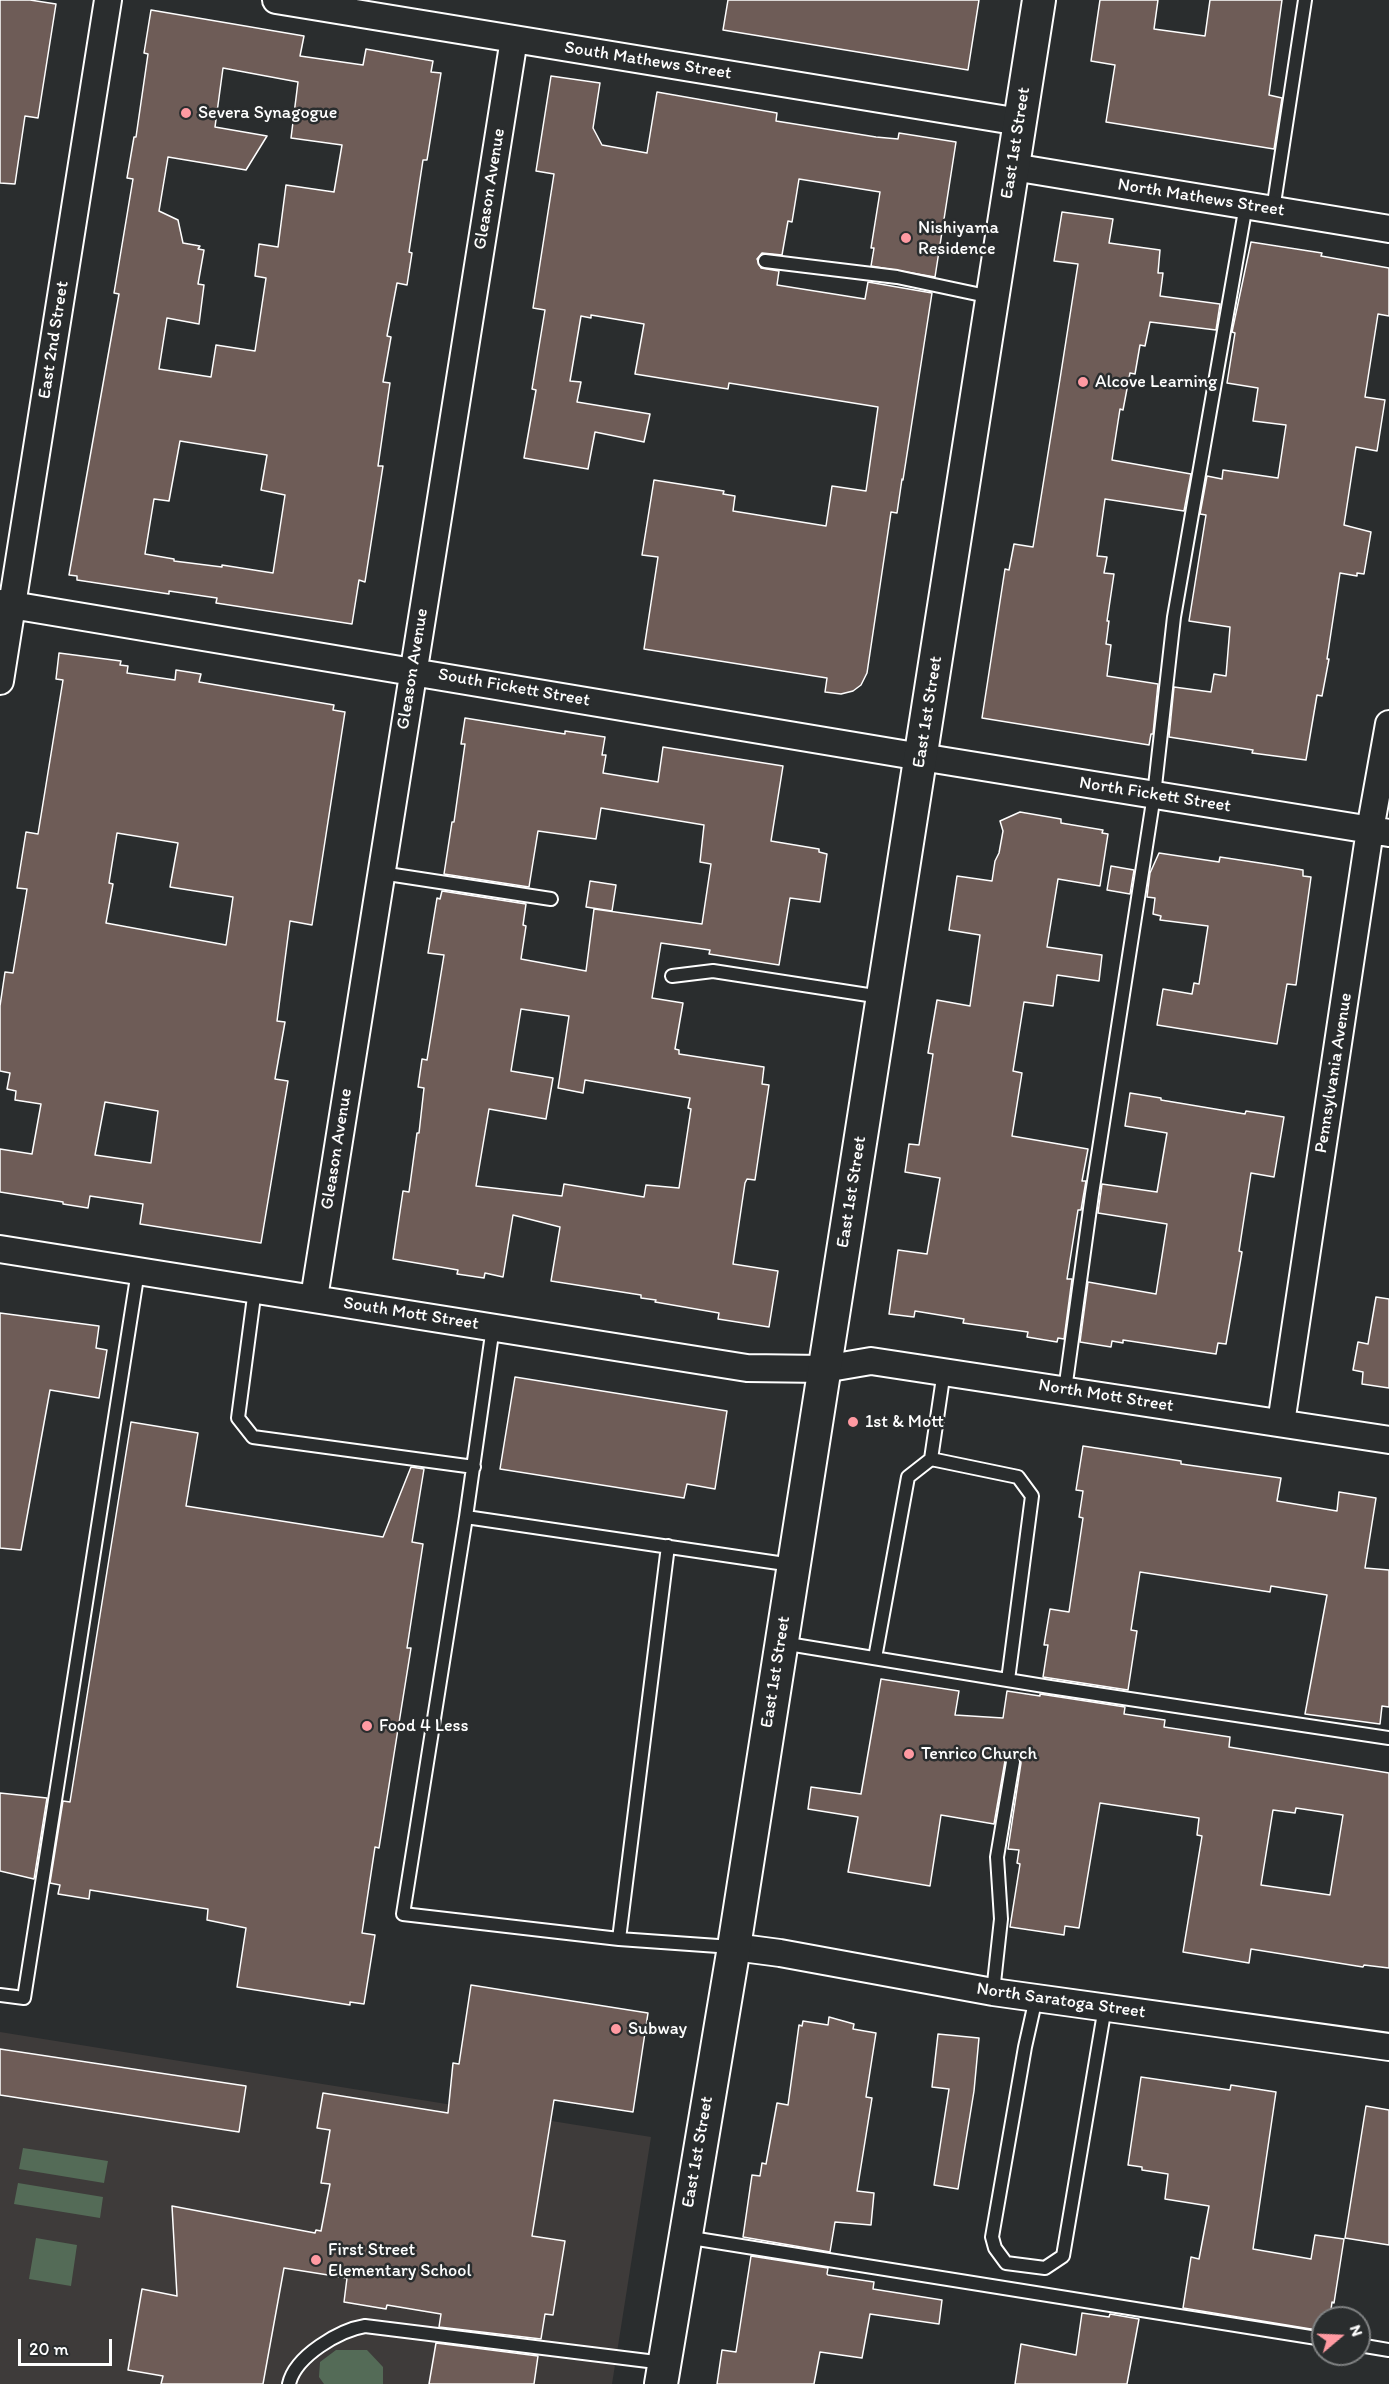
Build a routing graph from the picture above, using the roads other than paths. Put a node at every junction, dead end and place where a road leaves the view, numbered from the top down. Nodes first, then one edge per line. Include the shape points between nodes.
1 (108, 0) edge
2 (276, 0) edge
3 (1039, 0) edge
4 (1305, 0) edge
5 (514, 39) junction
6 (1020, 122) junction
7 (1013, 167) junction
8 (1246, 205) junction
9 (1273, 210) junction
10 (1389, 229) edge
11 (765, 261) dead end
12 (992, 297) junction
13 (6, 605) edge
14 (413, 671) junction
15 (0, 681) edge
16 (1389, 724) edge
17 (921, 757) junction
18 (1154, 795) junction
19 (1380, 832) edge
20 (381, 873) junction
21 (550, 899) dead end
22 (672, 976) dead end
23 (883, 998) junction
24 (0, 1249) edge
25 (138, 1271) junction
26 (255, 1289) junction
27 (314, 1298) junction
28 (493, 1327) junction
29 (824, 1369) junction
30 (944, 1371) junction
31 (1065, 1390) junction
32 (1281, 1423) junction
33 (1389, 1440) edge
34 (931, 1459) junction
35 (474, 1467) junction
36 (466, 1517) junction
37 (668, 1546) junction
38 (793, 1565) junction
39 (781, 1643) junction
40 (875, 1658) junction
41 (1008, 1680) junction
42 (1389, 1738) edge
43 (1013, 1762) dead end
44 (620, 1939) junction
45 (734, 1947) junction
46 (993, 1992) junction
47 (0, 1995) edge
48 (1035, 1998) junction
49 (1106, 2007) junction
50 (1389, 2047) edge
51 (684, 2237) junction
52 (1311, 2337) edge
53 (1371, 2347) edge
54 (1389, 2350) edge
55 (663, 2374) edge
56 (289, 2384) edge

1 - 13 street, East 2nd Street
2 - 5 street, South Mathews Street
3 - 6 street, East 1st Street
4 - 9 lane
5 - 6 street, South Mathews Street
5 - 14 street, Gleason Avenue
6 - 7 street, East 1st Street
7 - 8 street, North Mathews Street
7 - 12 street, East 1st Street
8 - 9 street, North Mathews Street
8 - 18 lane via 1174,616
9 - 10 street, North Mathews Street
11 - 12 lane via 897,277
12 - 17 street, East 1st Street
13 - 14 street, South Fickett Street
13 - 15 street, East 2nd Street
14 - 17 street, South Fickett Street
14 - 20 street, Gleason Avenue
16 - 19 street, Pennsylvania Avenue
17 - 18 street, North Fickett Street
17 - 23 street, East 1st Street
18 - 19 street, North Fickett Street
18 - 31 lane
19 - 32 street, Pennsylvania Avenue
20 - 21 lane
20 - 27 street, Gleason Avenue
22 - 23 lane via 713,971
23 - 29 street, East 1st Street
24 - 25 street, South Mott Street
25 - 26 street, South Mott Street
25 - 47 lane via 24,1998
26 - 27 street, South Mott Street
26 - 35 lane via 238,1418 253,1437
27 - 28 street, South Mott Street
28 - 29 street, South Mott Street via 747,1368
28 - 35 lane
29 - 30 street, North Mott Street via 871,1361
29 - 38 street, East 1st Street
30 - 31 street, North Mott Street
30 - 34 lane
31 - 32 street, North Mott Street
32 - 33 street, North Mott Street
34 - 40 lane via 908,1477
34 - 41 lane via 1018,1476 1032,1496
35 - 36 lane
36 - 37 lane
36 - 44 lane via 403,1914
37 - 38 lane
37 - 44 lane
38 - 39 street, East 1st Street
39 - 40 lane
39 - 45 street, East 1st Street
40 - 41 lane
41 - 42 lane
43 - 46 lane via 997,1857 1001,1919
44 - 45 lane
45 - 46 street, North Saratoga Street
45 - 51 street, East 1st Street
46 - 48 street, North Saratoga Street
48 - 49 street, North Saratoga Street
48 - 49 lane via 992,2237 1006,2263 1045,2268 1063,2256
49 - 50 street, North Saratoga Street
51 - 52 lane
51 - 55 street, East 1st Street
53 - 54 lane
55 - 56 lane via 365,2326 349,2329 325,2342 303,2362

